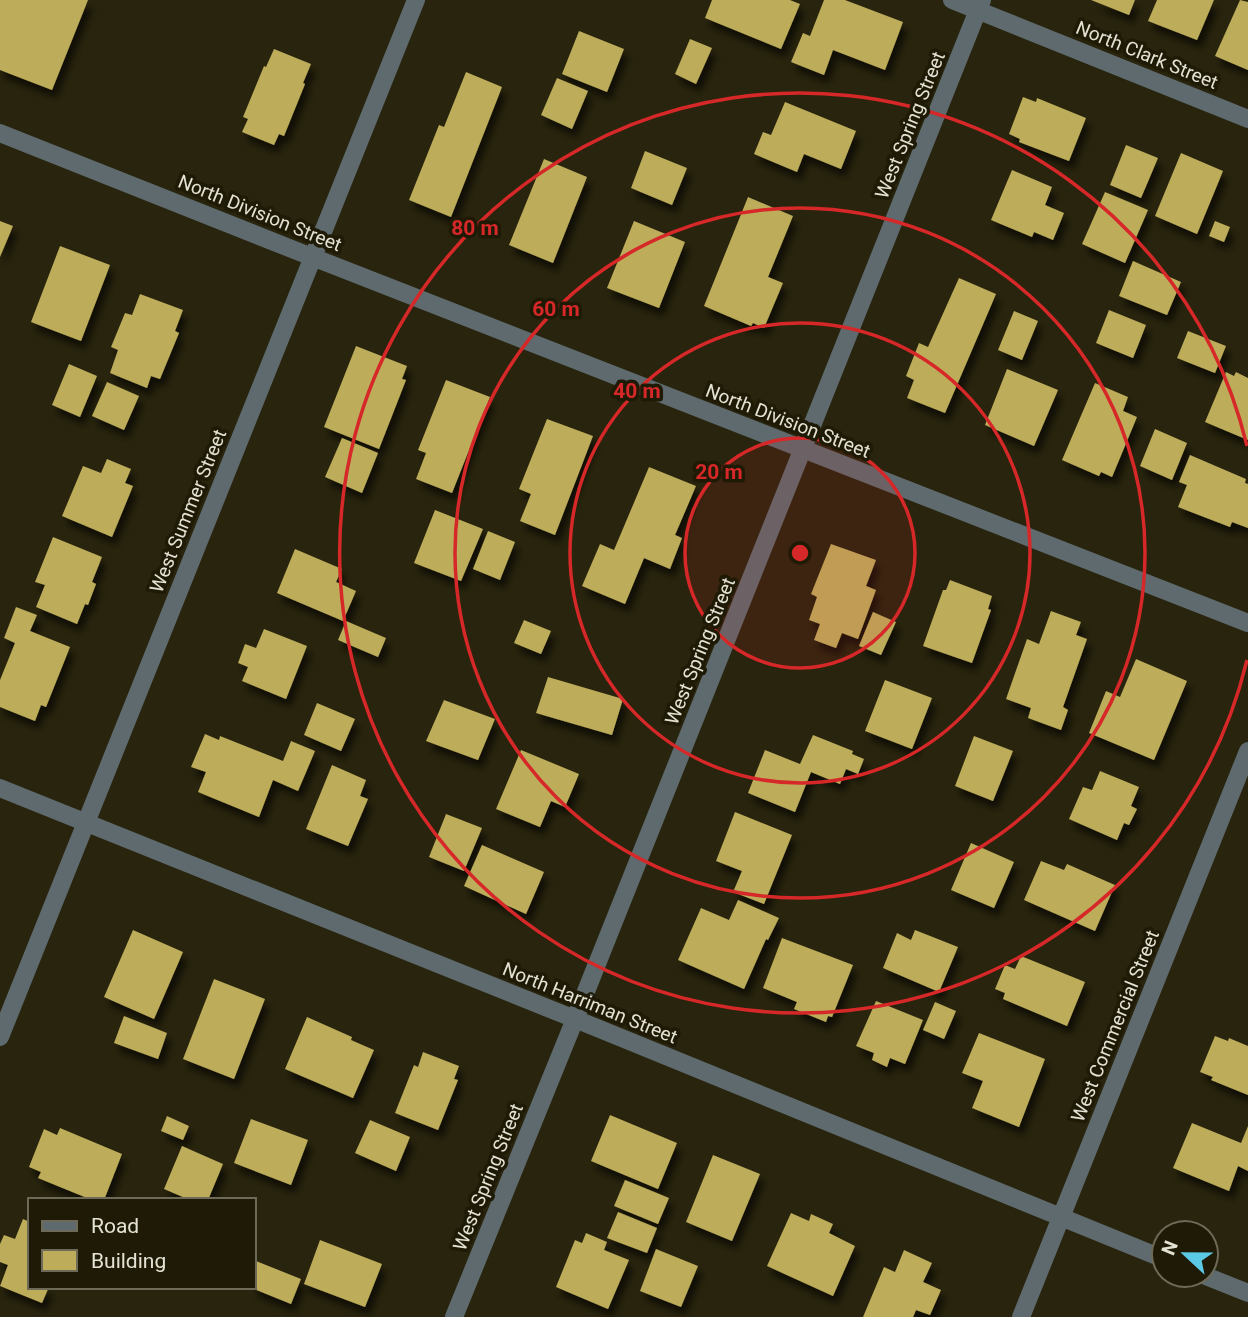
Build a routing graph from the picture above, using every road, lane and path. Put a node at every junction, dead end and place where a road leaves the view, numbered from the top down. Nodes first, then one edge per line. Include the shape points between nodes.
1 (416, 0) edge
2 (952, 0) edge
3 (980, 5) edge
4 (1248, 118) edge
5 (0, 133) edge
6 (312, 257) junction
7 (803, 449) junction
8 (1248, 623) edge
9 (1248, 751) edge
10 (0, 788) edge
11 (87, 823) junction
12 (575, 1019) junction
13 (0, 1037) edge
14 (1061, 1218) junction
15 (1150, 1253) edge
16 (1220, 1282) edge
17 (1248, 1293) edge
18 (454, 1317) edge
19 (1021, 1317) edge

1 - 6 street, West Summer Street
2 - 3 street, North Clark Street
3 - 4 street, North Clark Street
3 - 7 street, West Spring Street
5 - 6 street, North Division Street
6 - 7 street, North Division Street
6 - 11 street, West Summer Street
7 - 8 street, North Division Street
7 - 12 street, West Spring Street
9 - 14 street, West Commercial Street
10 - 11 street, North Harriman Street
11 - 12 street, North Harriman Street
11 - 13 street, West Summer Street
12 - 14 street, North Harriman Street
12 - 18 street, West Spring Street
14 - 15 street, North Harriman Street
14 - 19 street, West Commercial Street
16 - 17 street

